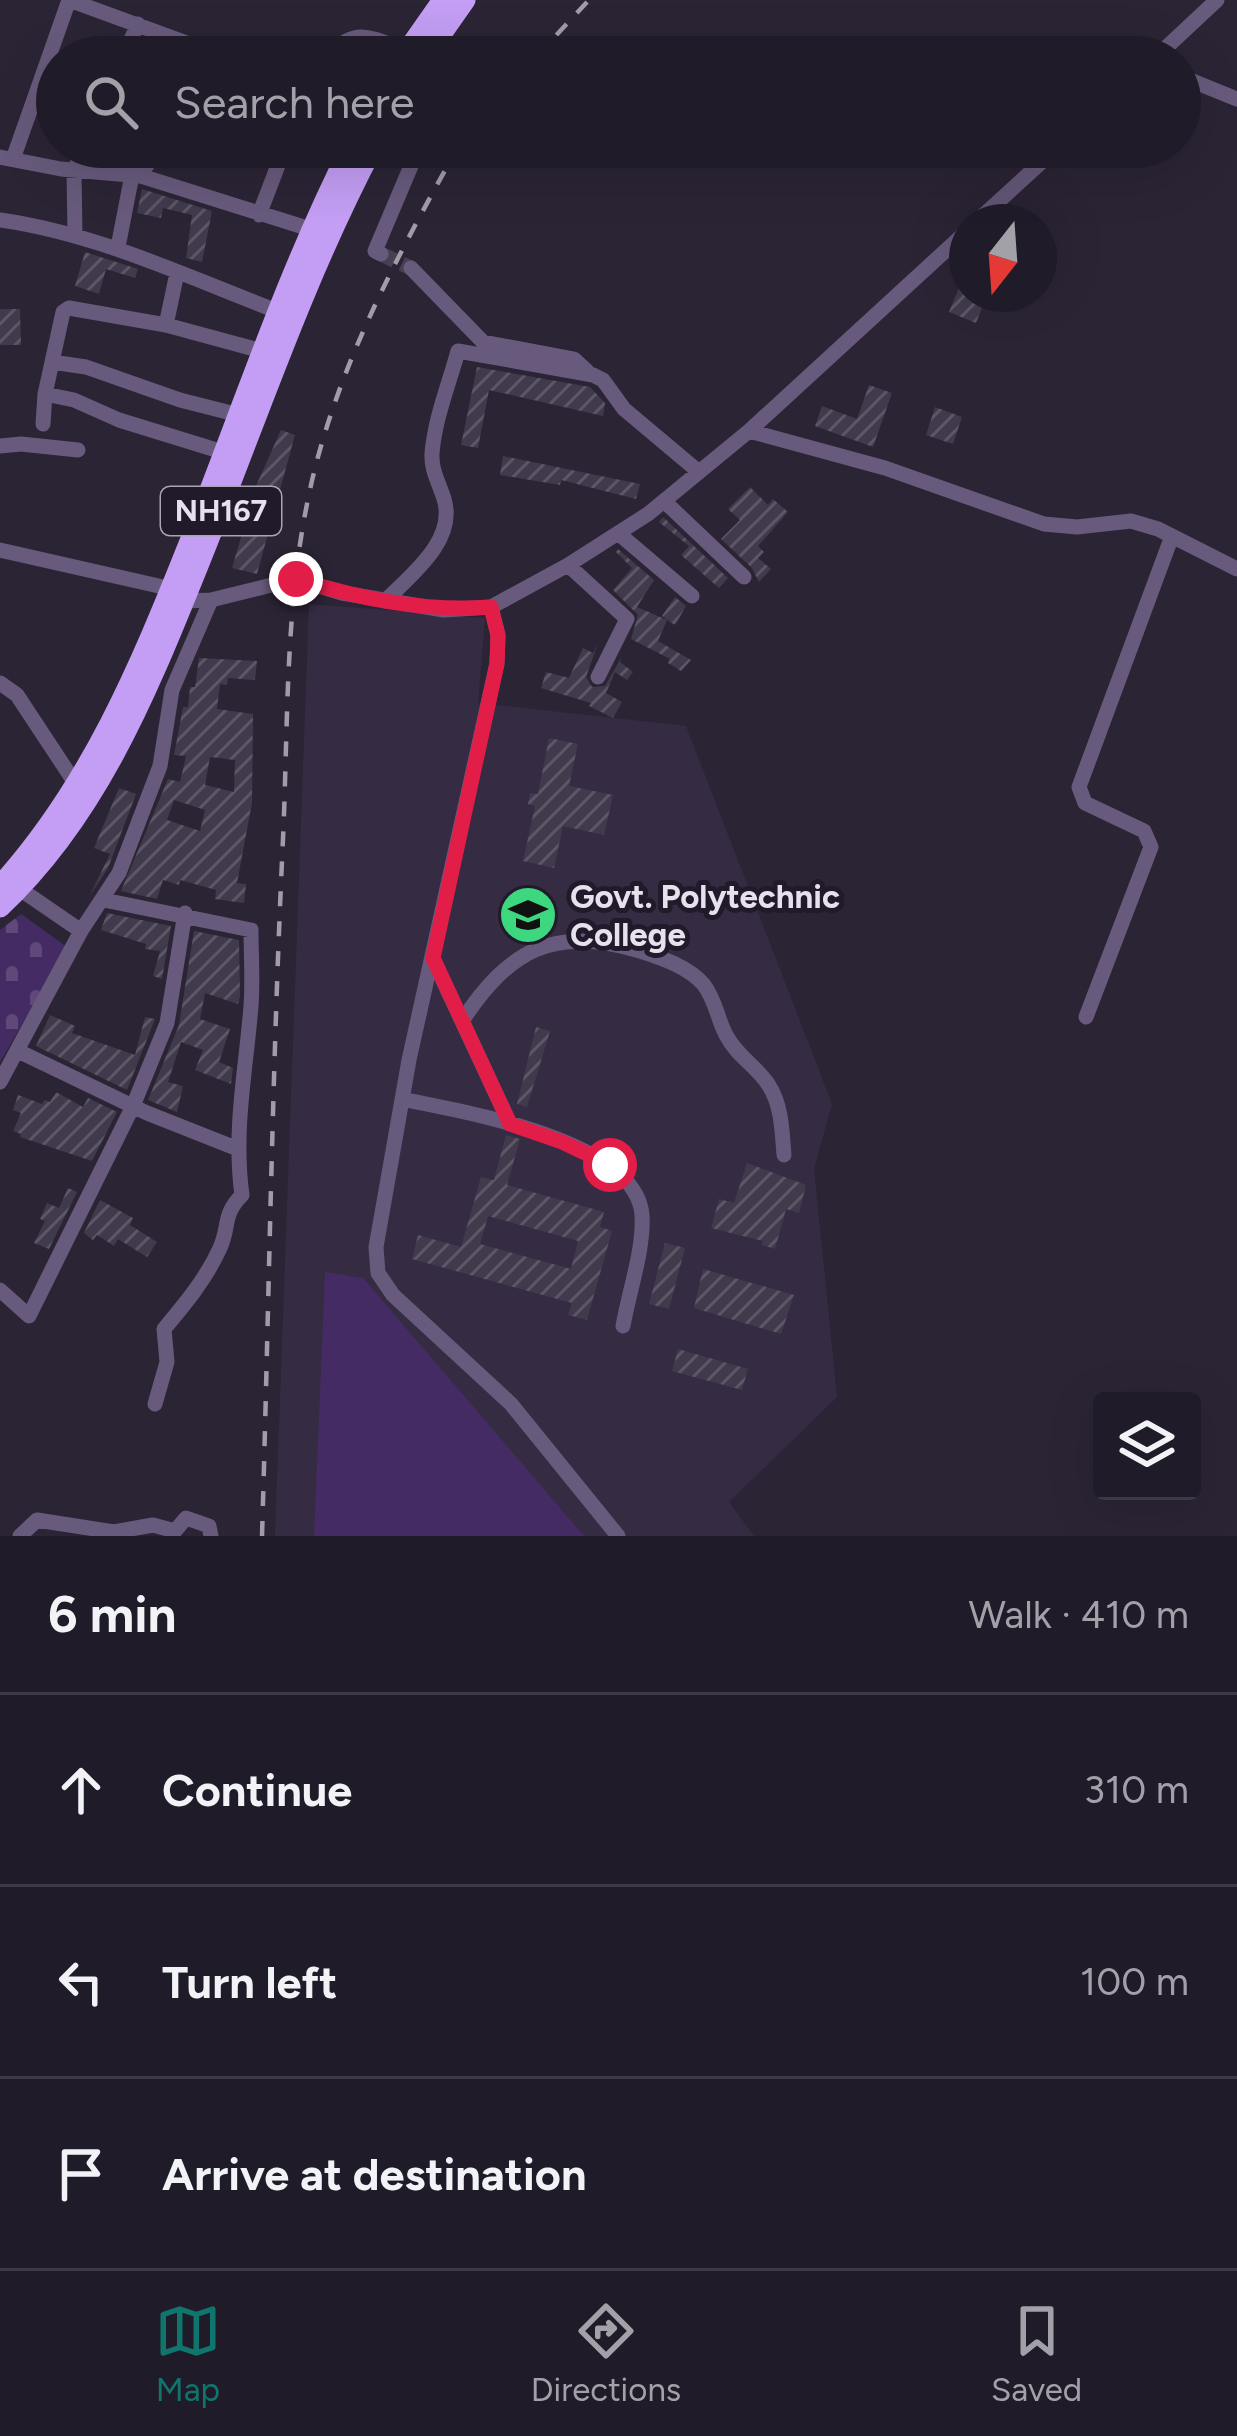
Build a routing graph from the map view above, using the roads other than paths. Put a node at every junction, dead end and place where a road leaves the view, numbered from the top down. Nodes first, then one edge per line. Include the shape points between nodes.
1 (443, 0) edge
2 (465, 0) edge
3 (1217, 0) edge
4 (137, 25) junction
5 (55, 36) edge
6 (132, 36) edge
7 (165, 36) edge
8 (423, 36) edge
9 (430, 36) edge
10 (1178, 36) edge
11 (36, 83) edge
12 (1201, 84) edge
13 (1237, 99) edge
14 (6, 158) edge
15 (36, 164) edge
16 (58, 168) edge
17 (75, 168) edge
18 (143, 168) edge
19 (277, 168) edge
20 (340, 168) edge
21 (363, 168) edge
22 (410, 168) edge
23 (1035, 168) edge
24 (74, 171) junction
25 (137, 176) junction
26 (996, 204) edge
27 (259, 215) junction
28 (0, 220) edge
29 (310, 229) junction
30 (75, 235) junction
31 (118, 247) junction
32 (949, 247) edge
33 (381, 254) dead end
34 (411, 268) tunnel mouth
35 (177, 273) junction
36 (277, 311) junction
37 (166, 325) junction
38 (262, 351) junction
39 (52, 362) junction
40 (592, 375) junction
41 (45, 394) junction
42 (239, 415) junction
43 (44, 424) dead end
44 (749, 431) junction
45 (0, 446) edge
46 (78, 450) dead end
47 (226, 453) junction
48 (699, 472) junction
49 (664, 501) junction
50 (618, 533) junction
51 (1172, 536) junction
52 (0, 550) edge
53 (568, 565) junction
54 (1237, 569) edge
55 (744, 577) dead end
56 (178, 595) junction
57 (692, 596) dead end
58 (211, 600) junction
59 (385, 601) junction
60 (491, 607) junction
61 (598, 677) dead end
62 (0, 683) edge
63 (77, 786) junction
64 (8, 875) edge
65 (104, 900) junction
66 (0, 907) edge
67 (184, 914) junction
68 (81, 931) junction
69 (433, 958) junction
70 (1086, 1017) dead end
71 (462, 1021) junction
72 (18, 1051) junction
73 (0, 1082) edge
74 (402, 1099) junction
75 (133, 1106) junction
76 (510, 1124) junction
77 (238, 1149) junction
78 (784, 1155) dead end
79 (0, 1290) edge
80 (623, 1326) dead end
81 (155, 1404) dead end
82 (20, 1536) edge
83 (211, 1536) edge
84 (618, 1536) edge

1 - 8 highway
2 - 9 highway
3 - 10 street
4 - 5 street via 69,0
4 - 6 street
4 - 7 street
11 - 14 street
12 - 13 street
14 - 15 street
16 - 24 street
17 - 24 street
18 - 25 street
19 - 27 street
20 - 29 highway, NH167
21 - 56 highway, NH167
22 - 33 street via 375,251
23 - 26 street
24 - 25 street
24 - 30 street
25 - 27 street
25 - 31 street
27 - 29 street
28 - 30 street
29 - 36 highway, NH167
30 - 31 street
31 - 35 street
32 - 44 street
34 - 40 street via 483,342 574,359
35 - 36 street
35 - 37 street
36 - 38 highway, NH167
37 - 38 street
37 - 39 street via 69,308 58,320
38 - 42 highway, NH167
39 - 41 street
39 - 42 street
40 - 48 street
40 - 59 street via 458,351 432,459 445,522 425,561
41 - 43 street
41 - 47 street
42 - 47 highway, NH167
44 - 48 street
44 - 51 street via 885,467 1044,524 1131,521
45 - 46 street
47 - 56 highway, NH167
48 - 49 street
49 - 50 street
49 - 55 street
50 - 53 street
50 - 57 street
51 - 54 street
51 - 70 street via 1079,787 1085,803 1144,831 1151,847
52 - 56 street
53 - 60 street
53 - 61 street via 628,619
56 - 58 street
56 - 63 highway, NH167
56 - 64 highway, NH167 via 164,655 123,742 44,862
58 - 59 street via 296,579
58 - 65 street via 172,690 160,766
59 - 60 street
60 - 69 street via 497,664
62 - 63 street via 17,695
63 - 64 highway, NH167
64 - 66 highway, NH167
64 - 68 street
65 - 67 street
65 - 68 street
67 - 75 street via 167,1023
67 - 77 street via 251,930
68 - 72 street
69 - 71 street
69 - 74 street
71 - 76 street
71 - 78 street via 490,980 527,952 568,941 618,944 668,960 701,981 725,1035 769,1085
72 - 73 street
72 - 75 street
74 - 76 street
74 - 84 street via 378,1273 511,1404
75 - 77 street
75 - 79 street via 29,1316
76 - 80 street via 610,1165 632,1187 642,1214
77 - 81 street via 242,1195 229,1208 223,1244 164,1329 167,1362
82 - 83 street via 37,1520 114,1532 153,1525 175,1531 186,1518 209,1526

